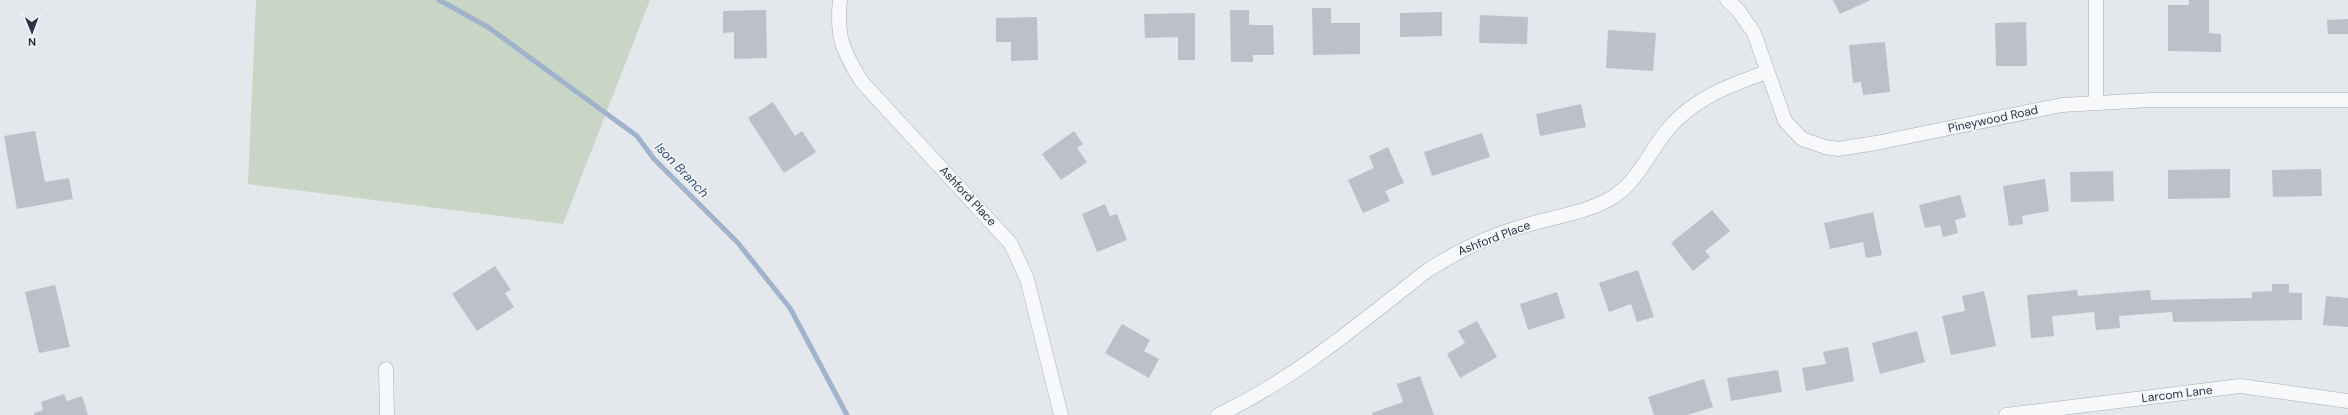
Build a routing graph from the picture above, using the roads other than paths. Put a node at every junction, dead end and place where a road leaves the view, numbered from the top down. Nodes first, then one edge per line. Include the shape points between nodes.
1 (840, 0) edge
2 (1727, 0) edge
3 (2096, 0) edge
4 (1767, 72) junction
5 (2348, 100) edge
6 (2096, 103) junction
7 (386, 369) dead end
8 (2348, 401) edge
9 (387, 415) edge
10 (1061, 415) edge
11 (1218, 415) edge
12 (2006, 415) edge

1 - 10 street, Ashford Place via 839,36 845,55 862,82 1011,244 1027,279
2 - 4 street, Pineywood Road via 1738,10 1754,33
3 - 6 street
4 - 6 street, Pineywood Road via 1785,121 1792,131 1812,144 1838,149 2024,112
4 - 11 street, Ashford Place via 1737,82 1699,101 1668,129 1638,174 1626,188 1614,196 1597,206 1499,234 1451,255 1288,376 1246,402
5 - 6 street, Pineywood Road via 2151,100
7 - 9 street
8 - 12 street, Larcom Lane via 2240,386

